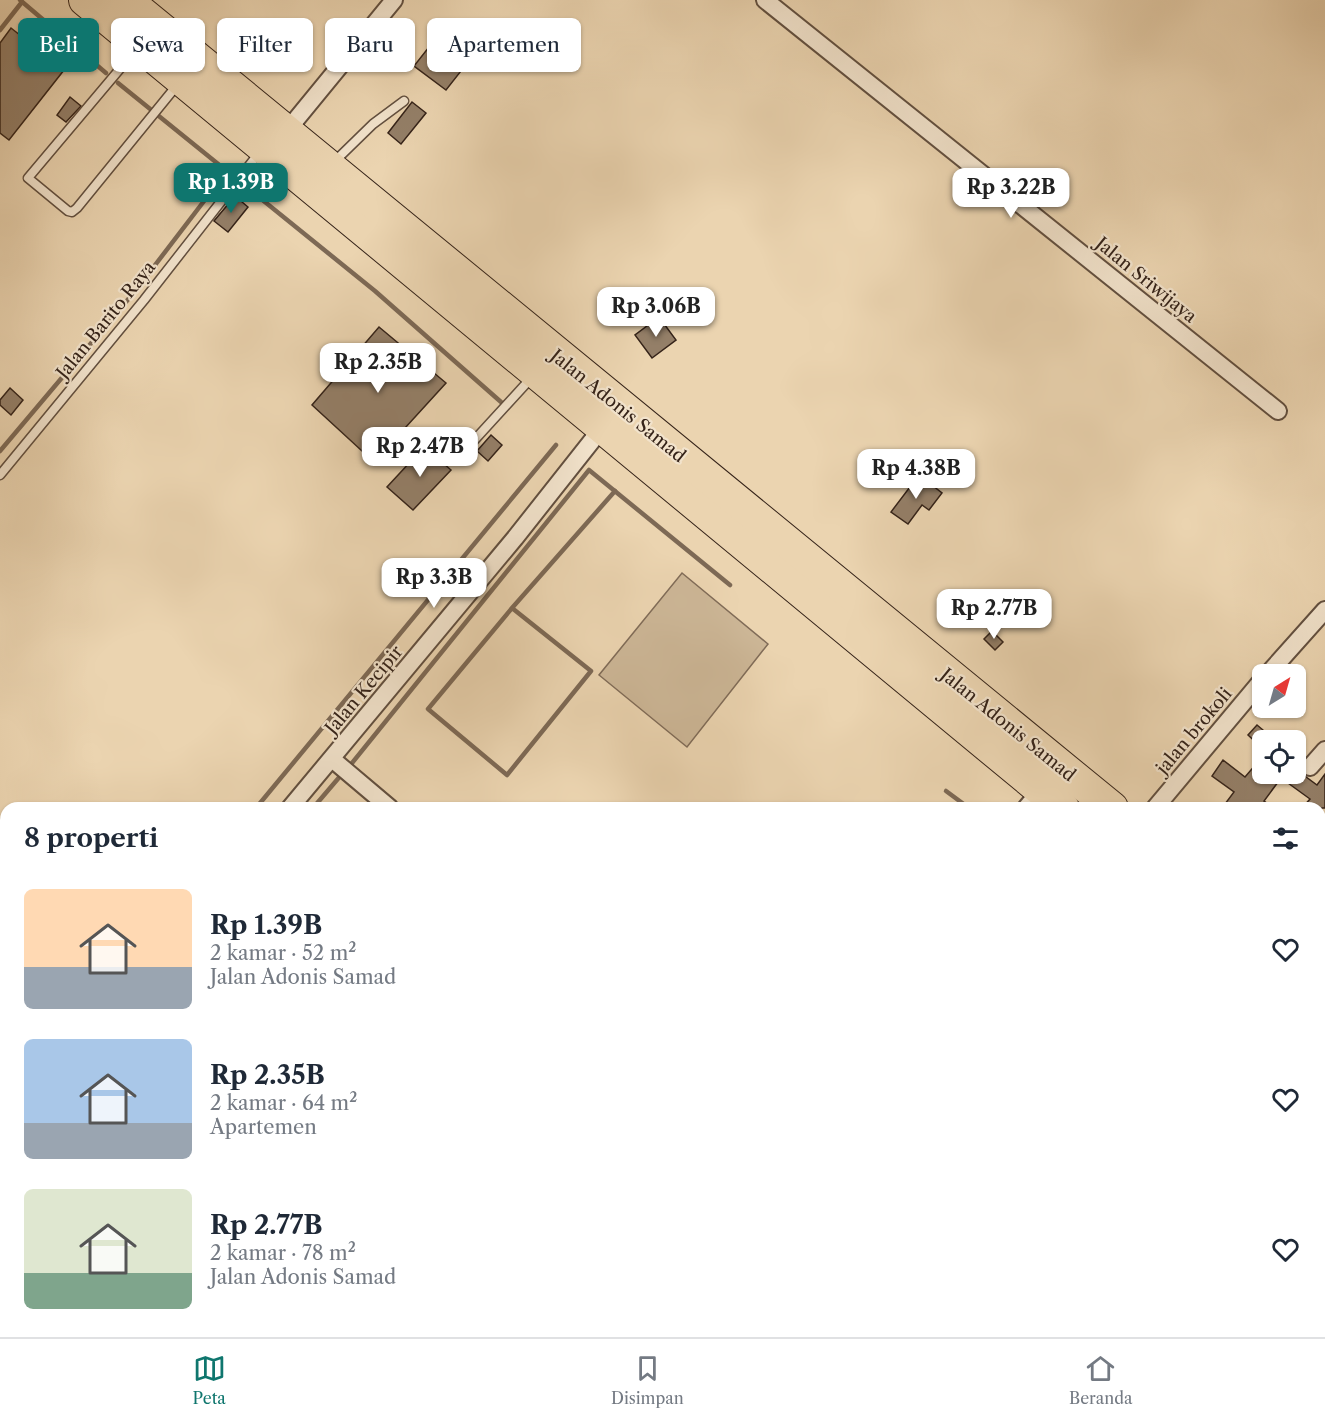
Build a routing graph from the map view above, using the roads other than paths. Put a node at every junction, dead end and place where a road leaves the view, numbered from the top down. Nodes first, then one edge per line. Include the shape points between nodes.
1 (85, 0) edge
2 (126, 0) edge
3 (394, 0) edge
4 (765, 0) edge
5 (117, 18) edge
6 (137, 18) edge
7 (117, 72) edge
8 (173, 72) edge
9 (191, 72) edge
10 (180, 82) junction
11 (404, 100) dead end
12 (273, 141) junction
13 (328, 168) junction
14 (535, 374) junction
15 (1278, 411) dead end
16 (602, 428) junction
17 (458, 458) dead end
18 (0, 475) edge
19 (1325, 610) edge
20 (872, 632) junction
21 (1277, 664) edge
22 (1252, 692) edge
23 (1325, 750) edge
24 (337, 763) junction
25 (1310, 767) dead end
26 (296, 802) edge
27 (383, 802) edge
28 (1043, 802) edge
29 (1104, 802) edge
30 (1160, 802) edge

1 - 5 highway
2 - 6 highway, Jalan Adonis Samad
3 - 12 street
4 - 15 street, Jalan Sriwijaya
7 - 10 lane via 28,180 68,211 72,212
8 - 10 highway
9 - 12 highway, Jalan Adonis Samad
10 - 12 highway
11 - 13 lane
12 - 13 highway, Jalan Adonis Samad
12 - 14 highway
12 - 18 lane, Jalan Barito Raya via 237,179 144,300
13 - 20 highway, Jalan Adonis Samad
14 - 16 highway
14 - 17 lane
16 - 20 highway
16 - 24 street, Jalan Kecipir
19 - 21 street
20 - 28 highway
20 - 29 highway, Jalan Adonis Samad
22 - 30 street, jalan brokoli
23 - 25 street
24 - 26 street, Jalan Kecipir
24 - 27 street

